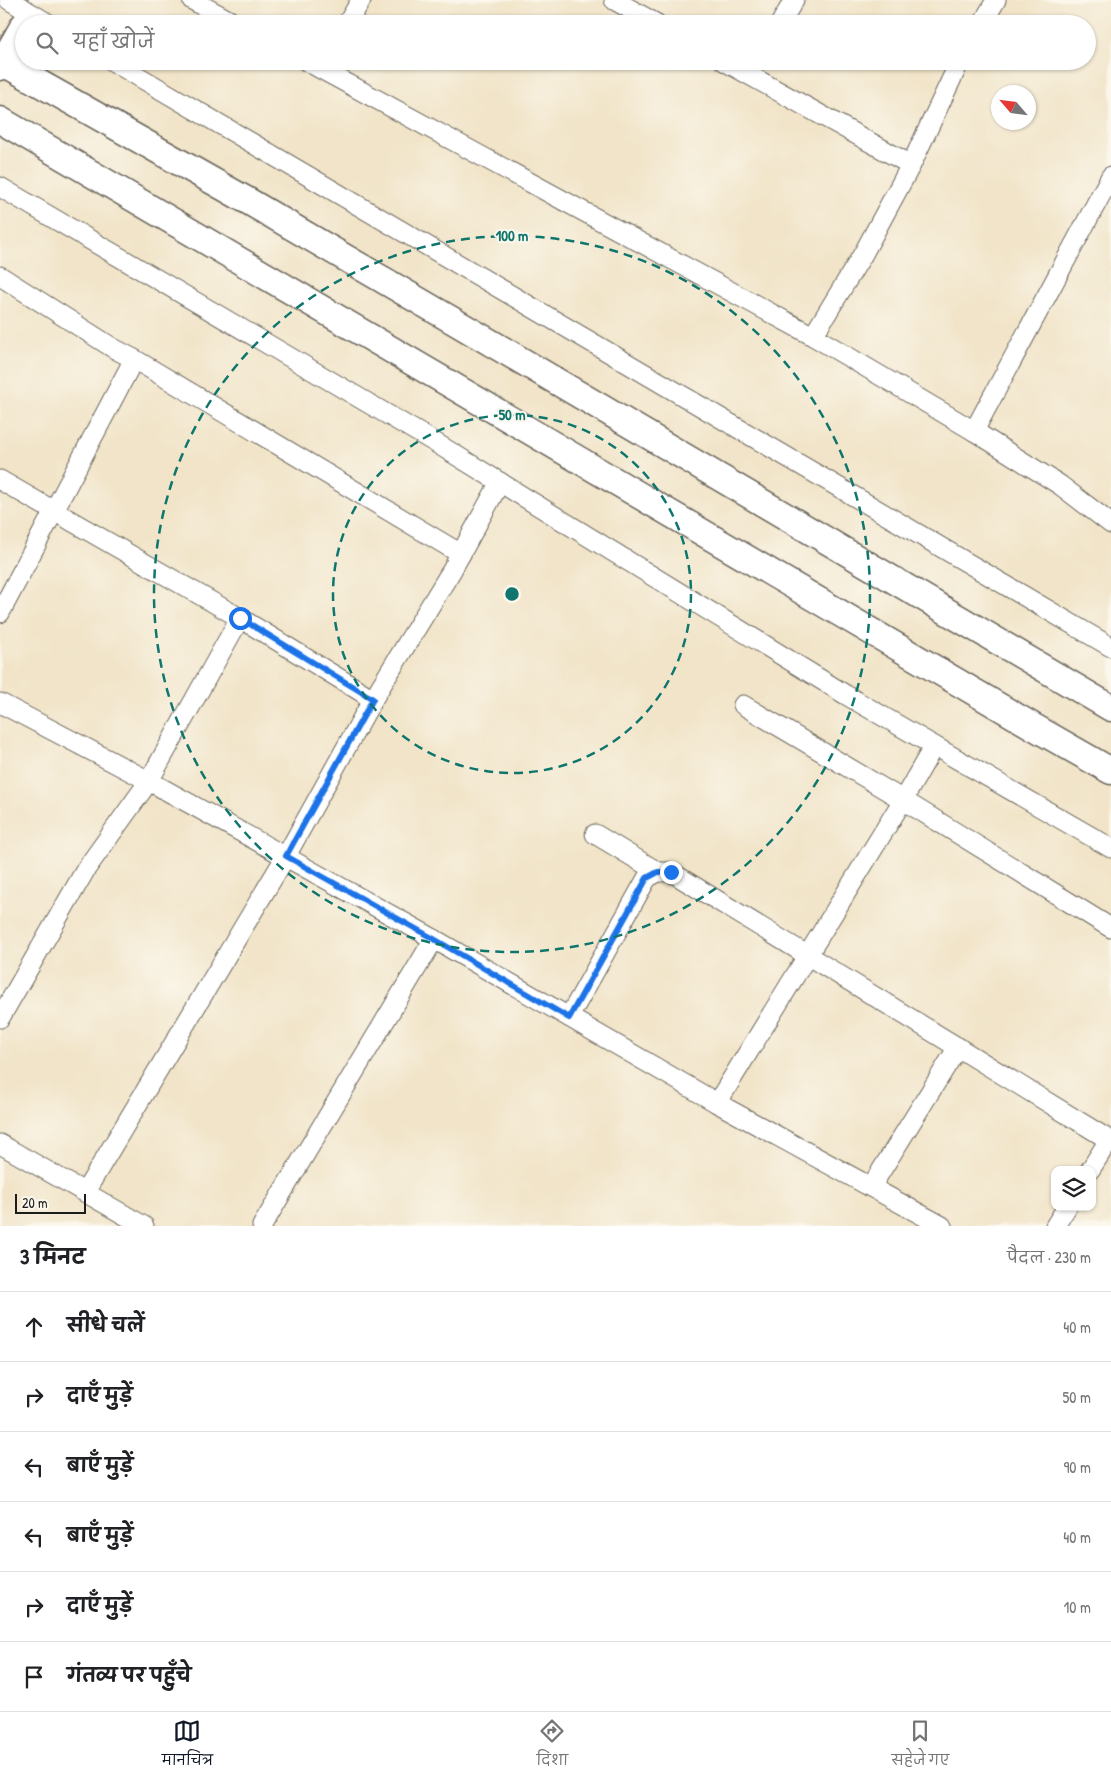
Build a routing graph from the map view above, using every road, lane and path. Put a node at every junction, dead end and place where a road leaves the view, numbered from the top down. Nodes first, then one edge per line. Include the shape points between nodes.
1 (192, 0) edge
2 (361, 0) edge
3 (614, 0) edge
4 (794, 0) edge
5 (996, 0) edge
6 (220, 15) edge
7 (352, 15) edge
8 (641, 15) edge
9 (785, 15) edge
10 (987, 15) edge
11 (15, 38) edge
12 (1, 63) edge
13 (127, 70) edge
14 (328, 70) edge
15 (757, 70) edge
16 (956, 70) edge
17 (0, 120) edge
18 (911, 165) junction
19 (1111, 176) edge
20 (0, 188) edge
21 (0, 276) edge
22 (813, 336) junction
23 (134, 359) junction
24 (974, 431) junction
25 (0, 480) edge
26 (500, 482) junction
27 (53, 512) junction
28 (1111, 524) edge
29 (461, 554) junction
30 (0, 613) edge
31 (240, 618) junction
32 (1111, 647) edge
33 (373, 699) junction
34 (0, 703) edge
35 (743, 705) dead end
36 (1111, 708) edge
37 (934, 746) junction
38 (1111, 771) edge
39 (149, 781) junction
40 (903, 800) junction
41 (595, 834) dead end
42 (1111, 848) edge
43 (286, 856) junction
44 (658, 872) junction
45 (1111, 928) edge
46 (434, 939) junction
47 (808, 955) junction
48 (0, 1018) edge
49 (569, 1018) junction
50 (958, 1047) junction
51 (717, 1103) junction
52 (1110, 1140) edge
53 (0, 1144) edge
54 (1093, 1166) edge
55 (871, 1187) junction
56 (85, 1192) junction
57 (1064, 1211) edge
58 (144, 1226) edge
59 (262, 1226) edge
60 (942, 1226) edge
61 (1055, 1226) edge

1 - 6 street
2 - 7 street
3 - 8 street
4 - 9 street
5 - 10 street
11 - 12 main road
12 - 36 main road via 248,202
13 - 32 street
14 - 22 street
15 - 18 street
16 - 18 street
17 - 38 main road
18 - 22 street via 863,254
19 - 24 street
20 - 26 street
21 - 23 street
22 - 24 street
23 - 27 street
23 - 29 street
24 - 28 street via 1060,485
25 - 27 street
26 - 29 street
26 - 37 street
27 - 30 street
27 - 31 street
29 - 33 street
31 - 33 street
31 - 39 street
33 - 43 street
34 - 39 street
35 - 40 street
37 - 40 street
37 - 42 street
39 - 43 street
39 - 48 street via 86,869
40 - 45 street
40 - 47 street
41 - 44 street
43 - 46 street
43 - 56 street
44 - 47 street via 671,872
44 - 49 street via 647,878
46 - 49 street
46 - 59 street
47 - 50 street
47 - 51 street
49 - 51 street
50 - 52 street
50 - 55 street
51 - 55 street
52 - 54 street
53 - 56 street
55 - 60 street
56 - 58 street
57 - 61 street

